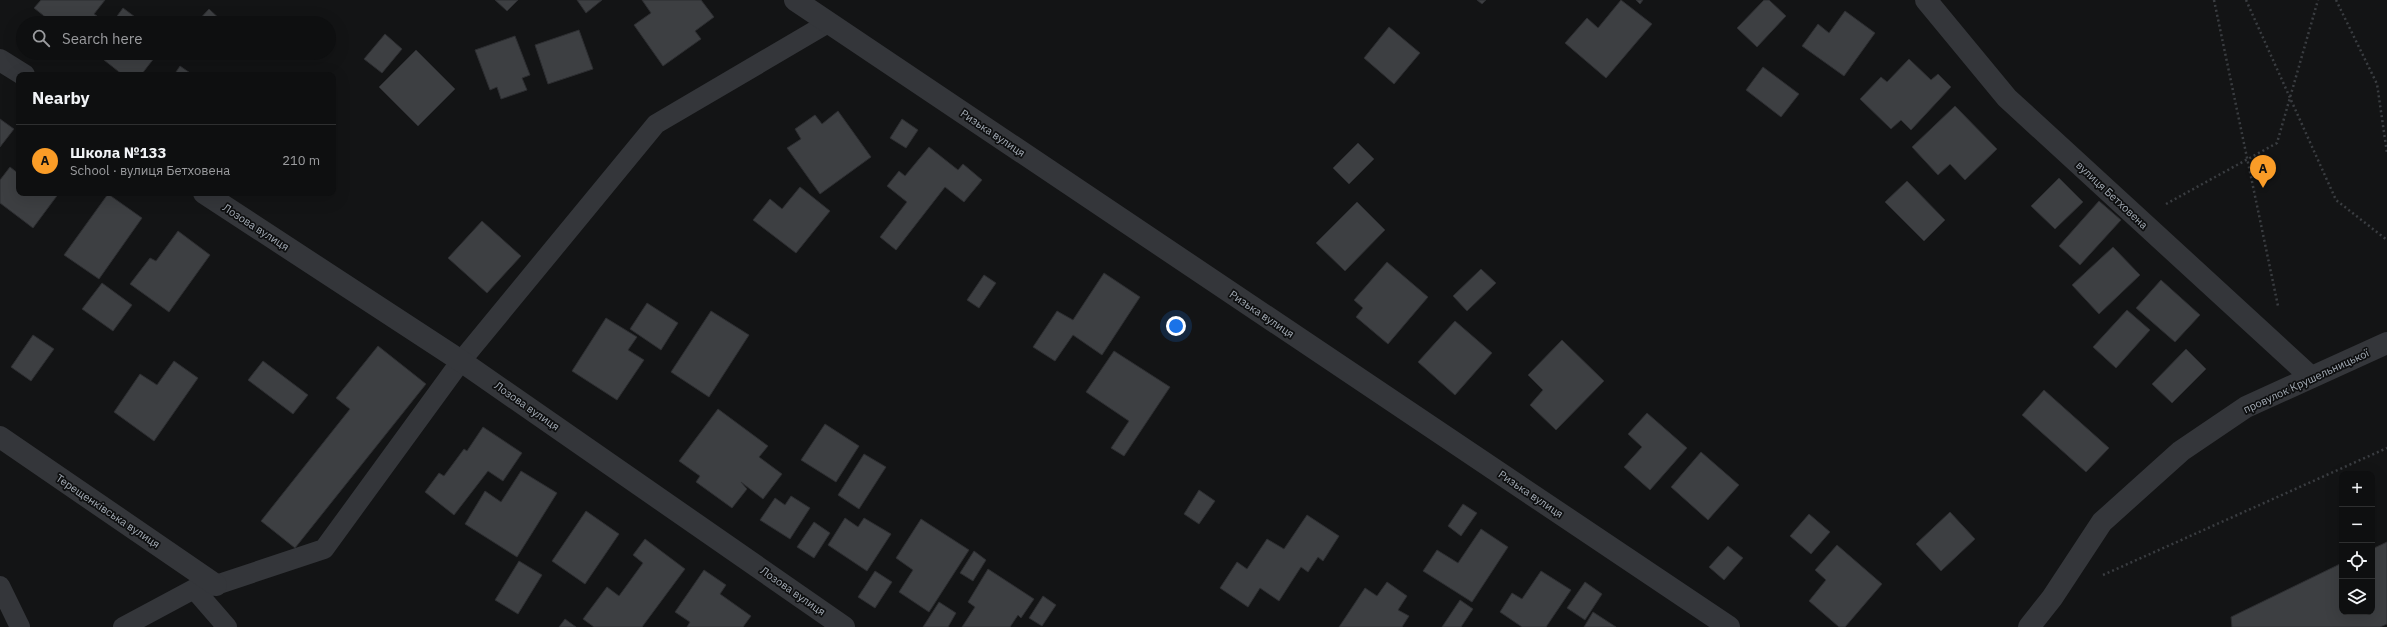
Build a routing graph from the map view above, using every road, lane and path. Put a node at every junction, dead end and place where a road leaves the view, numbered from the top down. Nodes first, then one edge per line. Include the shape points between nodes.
1 (795, 0) edge
2 (1926, 0) edge
3 (2214, 0) edge
4 (2246, 0) edge
5 (2318, 0) edge
6 (2336, 0) edge
7 (828, 23) junction
8 (0, 60) edge
9 (19, 72) edge
10 (2387, 154) edge
11 (209, 196) edge
12 (2139, 220) junction
13 (2387, 240) edge
14 (2279, 310) dead end
15 (2387, 343) edge
16 (461, 361) junction
17 (2311, 377) junction
18 (0, 437) edge
19 (2387, 448) edge
20 (2096, 578) dead end
21 (216, 585) junction
22 (0, 586) edge
23 (194, 589) junction
24 (20, 627) edge
25 (123, 627) edge
26 (227, 627) edge
27 (844, 627) edge
28 (1729, 627) edge
29 (2029, 627) edge

1 - 7 street, Ризька вулиця
2 - 12 street, вулиця Бетховена via 2007,98
3 - 14 path
4 - 13 path via 2336,200
5 - 12 path via 2277,143
6 - 10 path via 2377,84
7 - 16 lane via 656,124
7 - 28 street, Ризька вулиця
8 - 9 street
11 - 16 street, Лозова вулиця
12 - 17 street, вулиця Бетховена
15 - 17 street, провулок Крушельницької
16 - 21 lane via 324,549
16 - 27 street, Лозова вулиця
17 - 29 street, провулок Крушельницької via 2246,407 2181,451 2102,522 2052,598
18 - 21 street, Терещенківська вулиця
19 - 20 path
21 - 23 lane
22 - 24 lane
23 - 25 lane
23 - 26 lane

